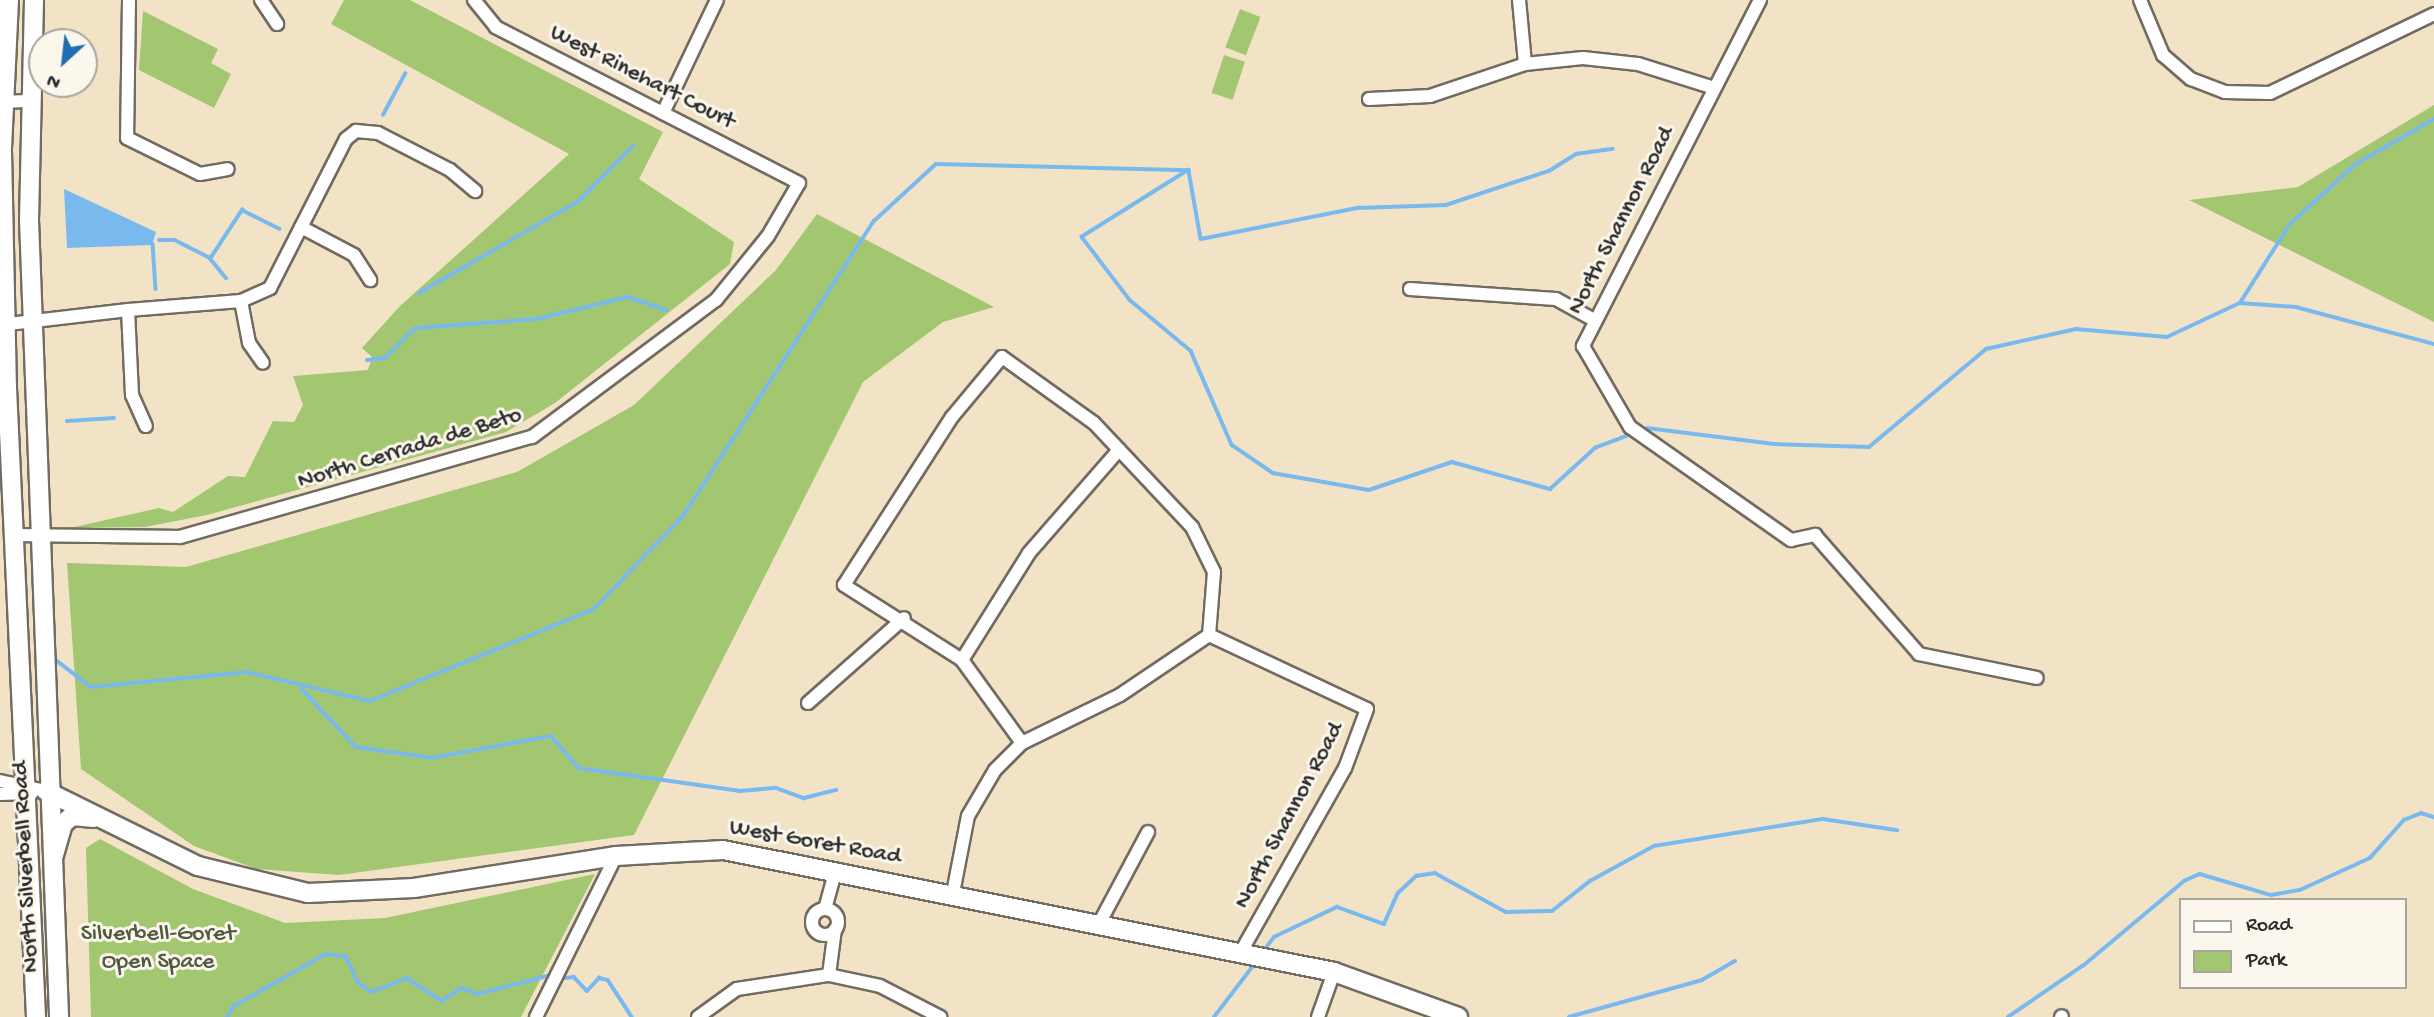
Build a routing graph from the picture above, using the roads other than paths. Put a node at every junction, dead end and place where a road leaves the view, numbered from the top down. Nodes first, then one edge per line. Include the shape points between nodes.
1 (9, 0) edge
2 (34, 0) edge
3 (130, 0) edge
4 (261, 0) edge
5 (474, 0) edge
6 (717, 0) edge
7 (1519, 0) edge
8 (1760, 0) edge
9 (2140, 0) edge
10 (2434, 15) edge
11 (277, 24) dead end
12 (1525, 64) junction
13 (1714, 88) junction
14 (1369, 99) dead end
15 (27, 101) junction
16 (1, 102) edge
17 (663, 113) junction
18 (228, 169) dead end
19 (799, 183) joint
20 (475, 191) dead end
21 (301, 227) junction
22 (370, 280) dead end
23 (1410, 289) dead end
24 (241, 301) junction
25 (128, 310) junction
26 (32, 317) junction
27 (3, 318) edge
28 (1594, 320) junction
29 (263, 363) dead end
30 (146, 426) dead end
31 (1119, 450) junction
32 (17, 535) junction
33 (39, 537) junction
34 (904, 618) junction
35 (1209, 635) junction
36 (962, 660) junction
37 (2036, 678) dead end
38 (808, 704) dead end
39 (1022, 743) junction
40 (0, 781) edge
41 (25, 788) junction
42 (46, 791) junction
43 (0, 794) edge
44 (107, 820) junction
45 (1148, 832) dead end
46 (616, 856) junction
47 (50, 869) junction
48 (836, 869) junction
49 (953, 893) junction
50 (825, 909) junction
51 (1100, 922) junction
52 (835, 929) junction
53 (817, 932) junction
54 (1241, 952) junction
55 (828, 957) junction
56 (1335, 972) junction
57 (829, 975) junction
58 (36, 1017) edge
59 (59, 1017) edge
60 (537, 1017) edge
61 (698, 1017) edge
62 (940, 1017) edge
63 (1318, 1017) edge
64 (1458, 1017) edge

1 - 16 main road, North Silverbell Road
2 - 15 main road, North Silverbell Road
3 - 18 street via 127,138 200,174
4 - 11 street
5 - 17 street, West Rinehart Court via 496,27
6 - 17 street
7 - 12 street
8 - 13 street, North Shannon Road
9 - 10 street via 2163,55 2191,79 2225,92 2270,93
12 - 13 street via 1583,58 1638,64
12 - 14 street via 1430,96
13 - 28 street, North Shannon Road
15 - 16 street
15 - 26 main road, North Silverbell Road
16 - 27 main road, North Silverbell Road
17 - 19 street, West Rinehart Court
19 - 33 street, North Cerrada de Beto via 768,236 716,300 532,437 180,537
20 - 21 street via 450,170 378,133 356,131
21 - 22 street via 354,255
21 - 24 street via 270,288
23 - 28 street via 1556,299
24 - 25 street
24 - 29 street via 249,343
25 - 26 street
25 - 30 street via 132,395
26 - 27 street
26 - 33 main road, North Silverbell Road
27 - 32 main road, North Silverbell Road
28 - 37 street, North Shannon Road via 1583,346 1630,426 1791,540 1815,536 1919,654
31 - 34 street via 1006,356 952,417 844,585
31 - 35 street via 1207,550 1214,572
31 - 36 street via 1029,553
32 - 33 street, North Cerrada de Beto
32 - 41 main road, North Silverbell Road
33 - 42 main road, North Silverbell Road
34 - 36 street
34 - 38 street
35 - 39 street via 1120,695
35 - 54 street, North Shannon Road via 1361,700 1366,719 1345,768
36 - 39 street
39 - 49 street via 995,770 968,816
40 - 41 street, West Goret Road
41 - 42 street, West Goret Road
41 - 43 street, West Goret Road
41 - 58 main road, North Silverbell Road
42 - 44 main road, West Goret Road
42 - 47 main road, North Silverbell Road
44 - 46 main road, West Goret Road via 198,866 308,893 414,888
44 - 47 main road via 72,816 63,824
45 - 51 street
46 - 48 main road, West Goret Road via 723,850
46 - 60 street
47 - 59 main road, North Silverbell Road
48 - 49 main road, West Goret Road
48 - 50 street
49 - 51 main road, West Goret Road
50 - 52 street via 837,917
50 - 53 street via 812,920
51 - 54 main road, West Goret Road
52 - 53 street
52 - 55 street
53 - 55 street
54 - 56 main road, West Goret Road
55 - 57 street
56 - 63 street
56 - 64 main road, West Goret Road
57 - 61 street via 737,989
57 - 62 street via 880,986

